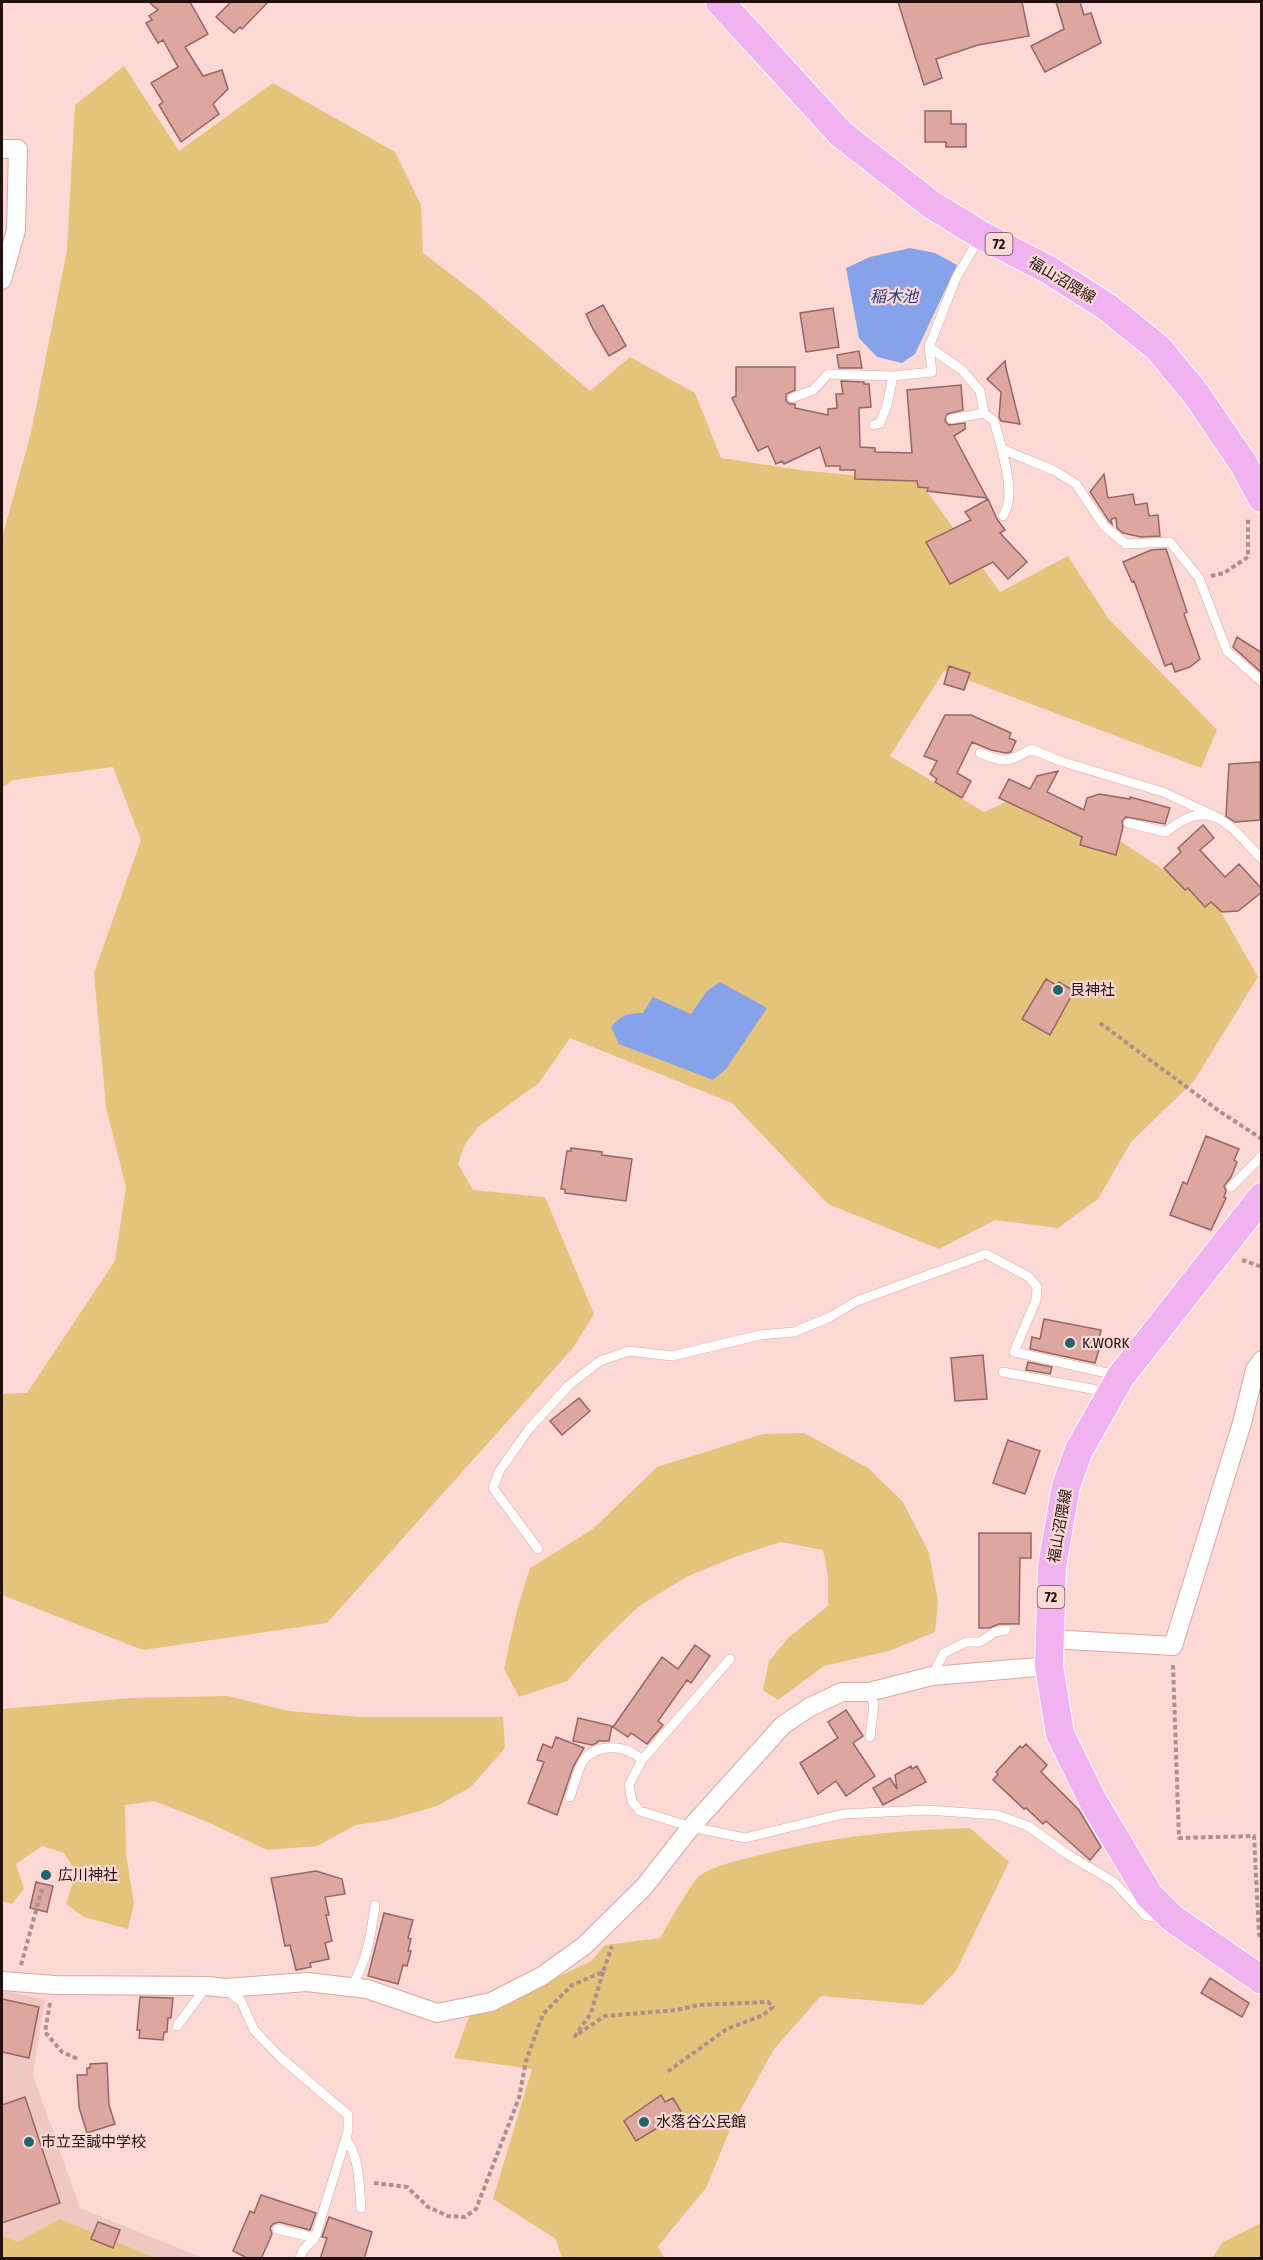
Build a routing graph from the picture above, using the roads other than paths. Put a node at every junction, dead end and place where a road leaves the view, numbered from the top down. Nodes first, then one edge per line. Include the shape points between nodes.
1 (720, 2) edge
2 (2, 149) edge
3 (981, 235) junction
4 (2, 280) edge
5 (929, 347) junction
6 (893, 376) junction
7 (792, 398) dead end
8 (984, 414) junction
9 (951, 419) dead end
10 (874, 425) dead end
11 (1002, 449) junction
12 (1253, 504) edge
13 (1003, 516) dead end
14 (1262, 682) edge
15 (980, 753) dead end
16 (1219, 818) junction
17 (1128, 823) dead end
18 (1262, 859) edge
19 (1262, 1156) edge
20 (1231, 1187) dead end
21 (1262, 1197) edge
22 (1262, 1360) edge
23 (1003, 1372) dead end
24 (1116, 1384) junction
25 (538, 1549) dead end
26 (1006, 1630) dead end
27 (1050, 1653) junction
28 (730, 1659) dead end
29 (932, 1676) junction
30 (870, 1692) junction
31 (870, 1737) dead end
32 (642, 1760) junction
33 (570, 1797) dead end
34 (691, 1827) junction
35 (375, 1905) dead end
36 (1172, 1918) junction
37 (1262, 1980) edge
38 (9, 1982) edge
39 (216, 1987) junction
40 (351, 1987) junction
41 (177, 2026) dead end
42 (345, 2139) junction
43 (361, 2208) dead end
44 (277, 2229) dead end
45 (315, 2238) junction
46 (300, 2259) edge

1 - 3 main road, 福山沼隈線 / 72 via 841,134 932,205
2 - 4 street via 18,149 16,230
3 - 5 lane via 956,278
3 - 12 main road, 福山沼隈線 / 72 via 1049,270 1107,307 1158,348 1196,394 1243,463
5 - 6 lane via 932,372
5 - 8 lane via 962,370 980,391
6 - 7 lane via 828,374 813,390
6 - 10 lane via 887,405 880,423
8 - 9 lane
8 - 11 lane via 994,421
11 - 13 lane via 1010,506
11 - 14 lane via 1076,484 1104,526 1126,544 1170,542 1199,578 1227,651
15 - 16 lane via 999,761 1017,758 1031,749 1163,792
16 - 17 lane via 1198,814 1166,832
16 - 18 lane
19 - 20 lane
21 - 24 main road, 福山沼隈線 / 72
22 - 27 street via 1255,1370 1173,1646
23 - 24 lane
24 - 25 lane via 1014,1352 1036,1300 1037,1287 1029,1277 986,1254 857,1301 794,1332 760,1335 672,1356 629,1351 600,1361 569,1385 529,1429 500,1470 492,1488
24 - 27 main road, 福山沼隈線 / 72 via 1079,1450 1066,1486 1052,1566
26 - 29 lane via 944,1653
27 - 29 street
27 - 36 main road, 福山沼隈線 / 72 via 1060,1734 1093,1801 1149,1895
28 - 32 lane
29 - 30 street
30 - 31 lane via 874,1704
30 - 34 street via 842,1692 783,1725
32 - 33 lane via 633,1751 611,1747 596,1751 583,1761
32 - 34 lane via 629,1785 632,1801 640,1810
34 - 36 lane via 745,1838 843,1814 927,1810 997,1815 1028,1826 1114,1882 1146,1916
34 - 40 street via 644,1887 584,1946 542,1976 491,2002 437,2013
35 - 40 lane via 368,1950
36 - 37 main road, 福山沼隈線 / 72
38 - 39 street
39 - 40 street via 307,1982
39 - 41 lane
39 - 42 lane via 241,2001 254,2030 348,2115
42 - 43 lane via 352,2147
42 - 45 lane
44 - 45 lane
45 - 46 lane

